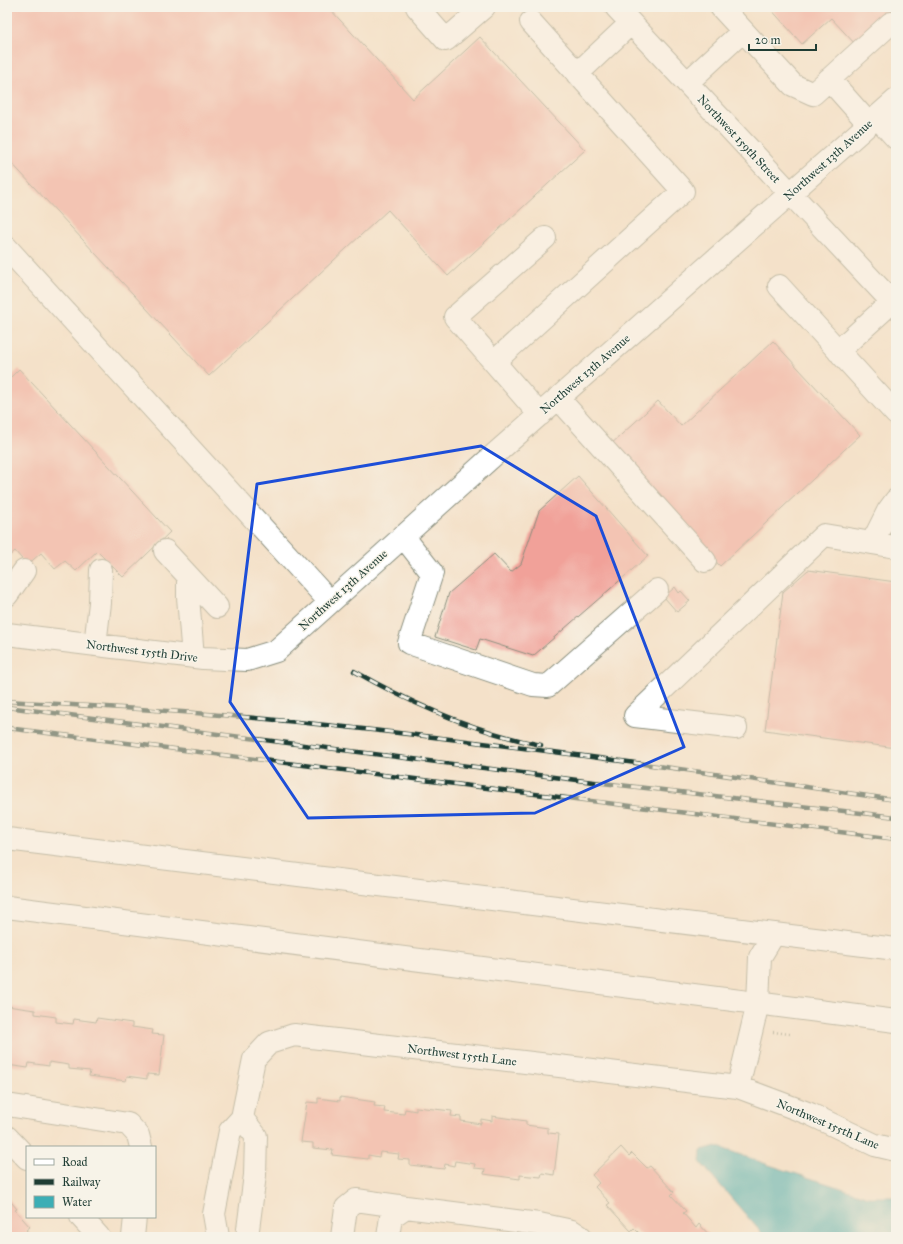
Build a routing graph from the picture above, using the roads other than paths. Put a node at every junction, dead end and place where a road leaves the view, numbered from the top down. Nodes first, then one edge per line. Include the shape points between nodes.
1 (417, 7) edge
2 (484, 7) edge
3 (616, 7) edge
4 (721, 7) edge
5 (531, 22) dead end
6 (631, 23) junction
7 (891, 23) dead end
8 (743, 31) junction
9 (577, 74) junction
10 (829, 79) junction
11 (687, 83) junction
12 (896, 100) edge
13 (873, 120) junction
14 (896, 138) edge
15 (791, 194) junction
16 (545, 238) dead end
17 (7, 248) edge
18 (779, 286) dead end
19 (894, 304) edge
20 (838, 351) junction
21 (494, 362) junction
22 (558, 398) junction
23 (896, 414) edge
24 (540, 415) junction
25 (896, 500) edge
26 (403, 536) junction
27 (872, 543) junction
28 (896, 547) edge
29 (165, 551) dead end
30 (705, 561) dead end
31 (100, 570) dead end
32 (24, 571) dead end
33 (188, 576) junction
34 (657, 590) dead end
35 (7, 595) edge
36 (330, 602) junction
37 (217, 607) dead end
38 (7, 634) edge
39 (95, 645) junction
40 (276, 650) joint
41 (193, 657) junction
42 (736, 728) dead end
43 (7, 839) edge
44 (7, 908) edge
45 (774, 934) junction
46 (896, 950) edge
47 (758, 1003) junction
48 (896, 1021) edge
49 (738, 1088) junction
50 (7, 1104) edge
51 (242, 1118) junction
52 (7, 1137) edge
53 (141, 1146) edge
54 (896, 1150) edge
55 (26, 1157) edge
56 (406, 1208) junction
57 (82, 1218) edge
58 (135, 1218) edge
59 (99, 1237) edge
60 (133, 1237) edge
61 (218, 1237) edge
62 (247, 1237) edge
63 (342, 1237) edge
64 (388, 1237) edge
65 (581, 1237) edge

1 - 2 street via 446,40
3 - 6 street, Northwest 159th Street
4 - 8 street
5 - 9 street
6 - 9 street
6 - 11 street, Northwest 159th Street
7 - 10 street
8 - 10 street via 793,85 813,94
8 - 11 street
9 - 21 street via 683,191
10 - 13 street
11 - 15 street, Northwest 159th Street
12 - 13 street, Northwest 13th Avenue
13 - 14 street
13 - 15 street, Northwest 13th Avenue
15 - 19 street, Northwest 159th Street
15 - 22 street, Northwest 13th Avenue
16 - 21 street via 455,317
17 - 36 street
18 - 20 street
19 - 20 street
20 - 23 street
21 - 24 street
22 - 24 street, Northwest 13th Avenue
22 - 30 street
24 - 26 street, Northwest 13th Avenue
25 - 27 street
26 - 34 street via 432,573 410,643 533,685 548,686
26 - 36 street, Northwest 13th Avenue
27 - 28 street
27 - 42 street via 824,534 635,716
29 - 33 street
31 - 39 street via 100,603
32 - 35 street
33 - 37 street
33 - 41 street
36 - 40 street, Northwest 13th Avenue
38 - 39 street, Northwest 155th Drive
39 - 41 street, Northwest 155th Drive
40 - 41 street, Northwest 155th Drive via 247,660
43 - 45 street
44 - 47 street
45 - 46 street
45 - 47 street via 760,956
47 - 48 street
47 - 49 street
49 - 51 street, Northwest 155th Lane via 294,1035 270,1043 254,1059
49 - 54 street, Northwest 155th Lane via 810,1114 875,1145
50 - 53 street via 128,1124 138,1135
51 - 61 street, Northwest 155th Lane via 230,1131 214,1214
51 - 62 street via 256,1136 255,1175
52 - 55 street
56 - 63 street via 356,1200 346,1208
56 - 64 street via 391,1217
56 - 65 street via 539,1224 572,1231
57 - 59 street
58 - 60 street

